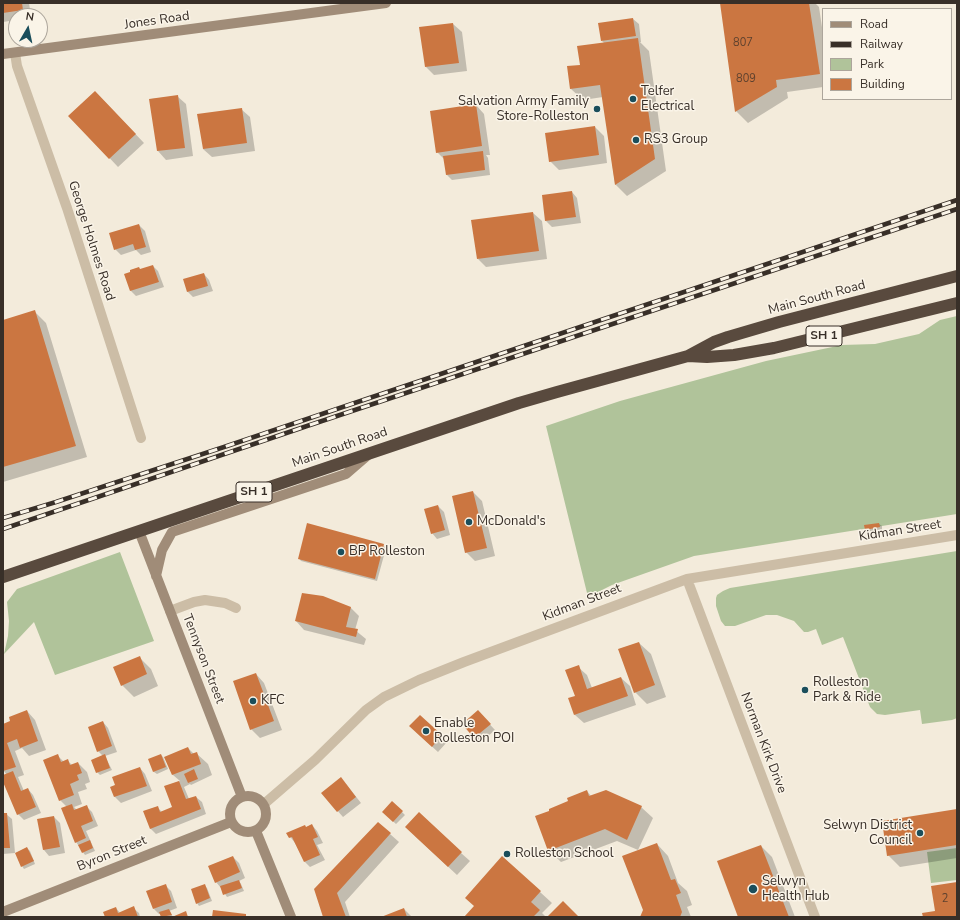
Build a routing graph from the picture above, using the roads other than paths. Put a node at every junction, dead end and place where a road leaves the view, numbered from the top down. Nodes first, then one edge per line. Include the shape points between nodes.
1 (386, 3) edge
2 (14, 53) junction
3 (3, 54) edge
4 (957, 276) edge
5 (957, 303) edge
6 (688, 356) junction
7 (141, 438) dead end
8 (369, 453) junction
9 (139, 531) junction
10 (957, 535) edge
11 (156, 576) junction
12 (3, 577) edge
13 (687, 579) junction
14 (236, 608) dead end
15 (170, 611) junction
16 (242, 796) junction
17 (264, 804) junction
18 (231, 822) junction
19 (256, 831) junction
20 (3, 912) edge
21 (291, 917) edge
22 (816, 917) edge

1 - 2 street, Jones Road
2 - 3 street, Jones Road
2 - 7 street, George Holmes Road
4 - 6 highway, Main South Road / SH 1 via 728,337
5 - 6 highway, Main South Road / SH 1 via 774,348 734,355
6 - 8 highway, Main South Road / SH 1 via 557,392
8 - 9 highway, Main South Road / SH 1
8 - 11 street via 346,474 172,532 162,550
9 - 11 street, Tennyson Street
9 - 12 highway, Main South Road / SH 1
10 - 13 street, Kidman Street
11 - 15 street, Tennyson Street
13 - 17 street, Kidman Street via 402,687 366,710 315,760
13 - 22 street, Norman Kirk Drive
14 - 15 street via 220,601 205,600
15 - 16 street, Tennyson Street
16 - 17 street via 254,796
16 - 18 street via 230,810
17 - 19 street via 267,816
18 - 19 street via 239,830
18 - 20 street, Byron Street
19 - 21 street

